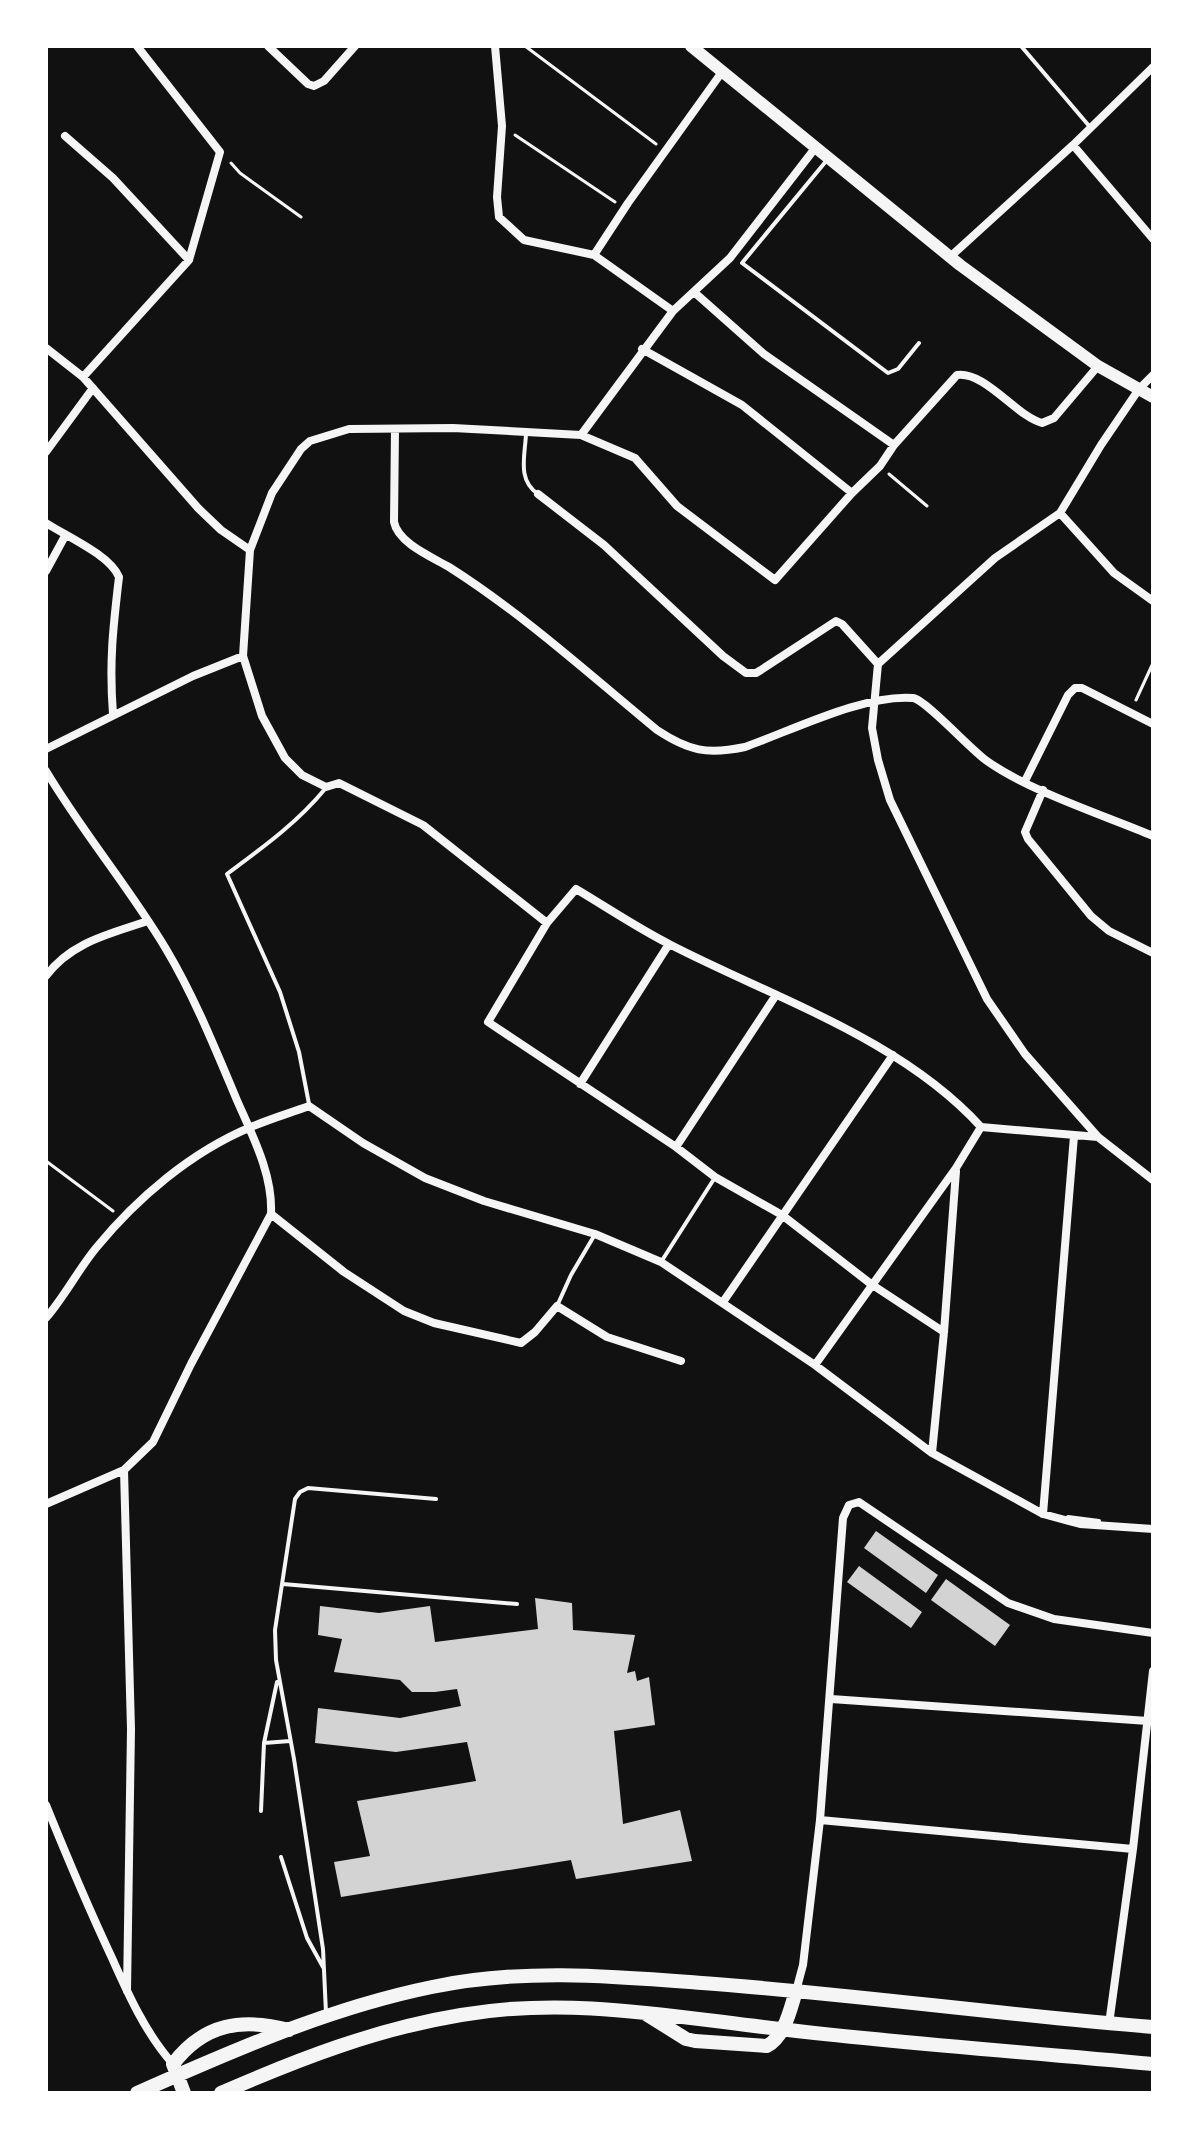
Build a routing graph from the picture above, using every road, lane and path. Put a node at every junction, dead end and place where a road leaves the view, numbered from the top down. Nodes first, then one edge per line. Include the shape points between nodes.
1 (137, 46) edge
2 (268, 46) edge
3 (355, 46) edge
4 (495, 46) edge
5 (525, 46) edge
6 (1021, 46) edge
7 (702, 49) edge
8 (1153, 67) edge
9 (722, 72) junction
10 (502, 126) junction
11 (1090, 127) junction
12 (65, 136) dead end
13 (1073, 145) junction
14 (816, 147) junction
15 (666, 151) junction
16 (220, 152) junction
17 (829, 158) junction
18 (624, 209) junction
19 (301, 217) dead end
20 (1153, 239) edge
21 (594, 255) junction
22 (950, 257) junction
23 (189, 260) junction
24 (694, 292) junction
25 (673, 311) junction
26 (919, 343) dead end
27 (46, 348) edge
28 (642, 349) junction
29 (1098, 366) junction
30 (1153, 375) edge
31 (83, 377) junction
32 (93, 388) junction
33 (1139, 389) junction
34 (1153, 397) edge
35 (395, 429) junction
36 (526, 431) junction
37 (581, 435) junction
38 (894, 445) junction
39 (46, 452) edge
40 (880, 466) junction
41 (852, 493) junction
42 (538, 494) joint
43 (927, 506) dead end
44 (1060, 513) junction
45 (46, 523) edge
46 (65, 536) junction
47 (250, 550) junction
48 (46, 571) edge
49 (1153, 601) edge
50 (243, 656) junction
51 (1153, 663) edge
52 (878, 664) junction
53 (874, 701) junction
54 (1130, 712) junction
55 (113, 714) junction
56 (1153, 724) edge
57 (46, 749) edge
58 (46, 771) edge
59 (1025, 781) junction
60 (326, 787) junction
61 (1043, 790) junction
62 (1153, 836) edge
63 (148, 921) junction
64 (547, 923) junction
65 (669, 944) junction
66 (1153, 953) edge
67 (46, 976) edge
68 (776, 995) junction
69 (893, 1055) junction
70 (580, 1084) junction
71 (309, 1106) junction
72 (981, 1127) junction
73 (249, 1128) junction
74 (1074, 1136) junction
75 (1098, 1137) junction
76 (676, 1147) junction
77 (46, 1161) edge
78 (956, 1168) junction
79 (715, 1177) junction
80 (1153, 1180) edge
81 (271, 1214) junction
82 (782, 1215) junction
83 (122, 1218) junction
84 (595, 1234) junction
85 (661, 1262) junction
86 (871, 1284) junction
87 (723, 1302) junction
88 (557, 1306) junction
89 (46, 1318) edge
90 (944, 1332) junction
91 (681, 1361) dead end
92 (815, 1365) junction
93 (932, 1453) junction
94 (124, 1470) junction
95 (436, 1499) dead end
96 (46, 1504) edge
97 (1043, 1514) junction
98 (1153, 1529) edge
99 (283, 1584) junction
100 (517, 1604) dead end
101 (1153, 1633) edge
102 (1153, 1671) edge
103 (278, 1677) junction
104 (831, 1699) junction
105 (1148, 1721) junction
106 (290, 1741) junction
107 (264, 1743) junction
108 (46, 1805) edge
109 (261, 1811) dead end
110 (820, 1820) junction
111 (1133, 1849) junction
112 (281, 1857) dead end
113 (324, 1969) junction
114 (127, 1991) junction
115 (796, 1991) junction
116 (642, 2011) junction
117 (326, 2015) junction
118 (1109, 2024) junction
119 (1153, 2027) edge
120 (289, 2030) junction
121 (782, 2030) junction
122 (1153, 2064) edge
123 (174, 2070) junction
124 (137, 2093) edge
125 (184, 2093) edge
126 (221, 2093) edge

1 - 16 street
2 - 3 street via 312,86 324,81
4 - 10 street
5 - 15 path
6 - 11 lane
7 - 9 main road
8 - 11 street
9 - 14 main road
9 - 15 street
10 - 18 path
10 - 21 street via 499,217 524,240
11 - 13 street
12 - 23 street via 113,178
13 - 20 street
13 - 22 street
14 - 17 main road
14 - 24 street via 730,258
15 - 18 street
16 - 19 path
16 - 23 street
17 - 22 main road
17 - 26 lane via 742,263 888,373 898,369
18 - 21 street
21 - 25 street
22 - 29 main road
23 - 31 street
24 - 25 street
24 - 38 street via 764,354
25 - 28 street
27 - 31 street
28 - 37 street
28 - 41 street via 742,405
29 - 33 main road
29 - 38 street via 1054,418 1042,423 970,376 957,375
30 - 33 street
31 - 32 street
32 - 39 street
32 - 47 street via 198,508
33 - 34 main road
33 - 44 street
35 - 36 street
35 - 47 street via 349,429 310,441 272,493
35 - 53 street via 394,522 401,535 493,595 677,742 696,751 724,752
36 - 37 street
36 - 42 lane via 524,475
37 - 41 street via 635,458 677,506 775,580
38 - 40 street
40 - 41 street
40 - 43 path
42 - 52 street via 604,545 746,673 761,670 836,621
44 - 49 street via 1114,573
44 - 52 street via 995,558
45 - 46 street
46 - 48 street
46 - 55 street via 104,558 119,577 110,643
47 - 50 street
50 - 55 street
50 - 60 street via 262,716 285,758 302,775
51 - 54 path
52 - 53 street
53 - 59 street via 919,700 967,746
53 - 75 street via 872,728 890,800 974,975 1025,1054
54 - 56 street
54 - 59 street via 1075,688
55 - 57 street
58 - 63 street
59 - 61 street
60 - 64 street via 339,783 423,825
60 - 71 lane via 282,833 227,874 280,992
61 - 62 street
61 - 66 street via 1025,832 1028,839 1091,916
63 - 67 street via 78,946
63 - 73 street via 187,988
64 - 65 street via 576,889
64 - 70 street via 488,1022
65 - 68 street
65 - 70 street
68 - 69 street
68 - 76 street
69 - 72 street
69 - 82 street
70 - 76 street
71 - 73 street
71 - 84 street via 425,1178
72 - 74 street
72 - 78 street
73 - 81 street via 268,1177
73 - 83 street via 196,1156
74 - 75 street
74 - 97 street
75 - 80 street
76 - 79 street
77 - 83 path
78 - 86 street
78 - 90 street
79 - 82 street
79 - 85 lane
81 - 88 street via 380,1297 434,1323 521,1343
81 - 94 street via 158,1434
82 - 86 street
82 - 87 street
83 - 89 street
84 - 85 street
84 - 88 lane
85 - 87 street
86 - 90 street
86 - 92 street
87 - 92 street
88 - 91 street via 607,1337
90 - 93 street
92 - 93 street
93 - 97 lane
94 - 96 street
94 - 114 street via 131,1729
95 - 99 lane via 308,1488 300,1492
97 - 98 street via 1080,1524
99 - 100 lane
99 - 103 lane via 275,1630
101 - 104 street via 1054,1619 1008,1603 853,1502 843,1518
102 - 105 street
103 - 106 lane
103 - 107 lane
104 - 105 street
104 - 110 street
105 - 111 street
106 - 107 lane
106 - 113 lane
107 - 109 lane
108 - 114 street
110 - 111 street
110 - 115 street
111 - 118 street
112 - 113 lane via 307,1938
113 - 117 lane
114 - 123 street
115 - 117 main road via 569,1974 434,1987
115 - 118 main road
115 - 121 main road
116 - 121 main road
116 - 121 main road via 686,2039 707,2043 767,2046
116 - 126 main road via 569,2006 463,2014 378,2032 305,2056
117 - 120 main road
118 - 119 main road
120 - 123 main road
120 - 123 main road via 262,2023 215,2030 195,2040
121 - 122 main road
123 - 124 main road
123 - 125 main road

